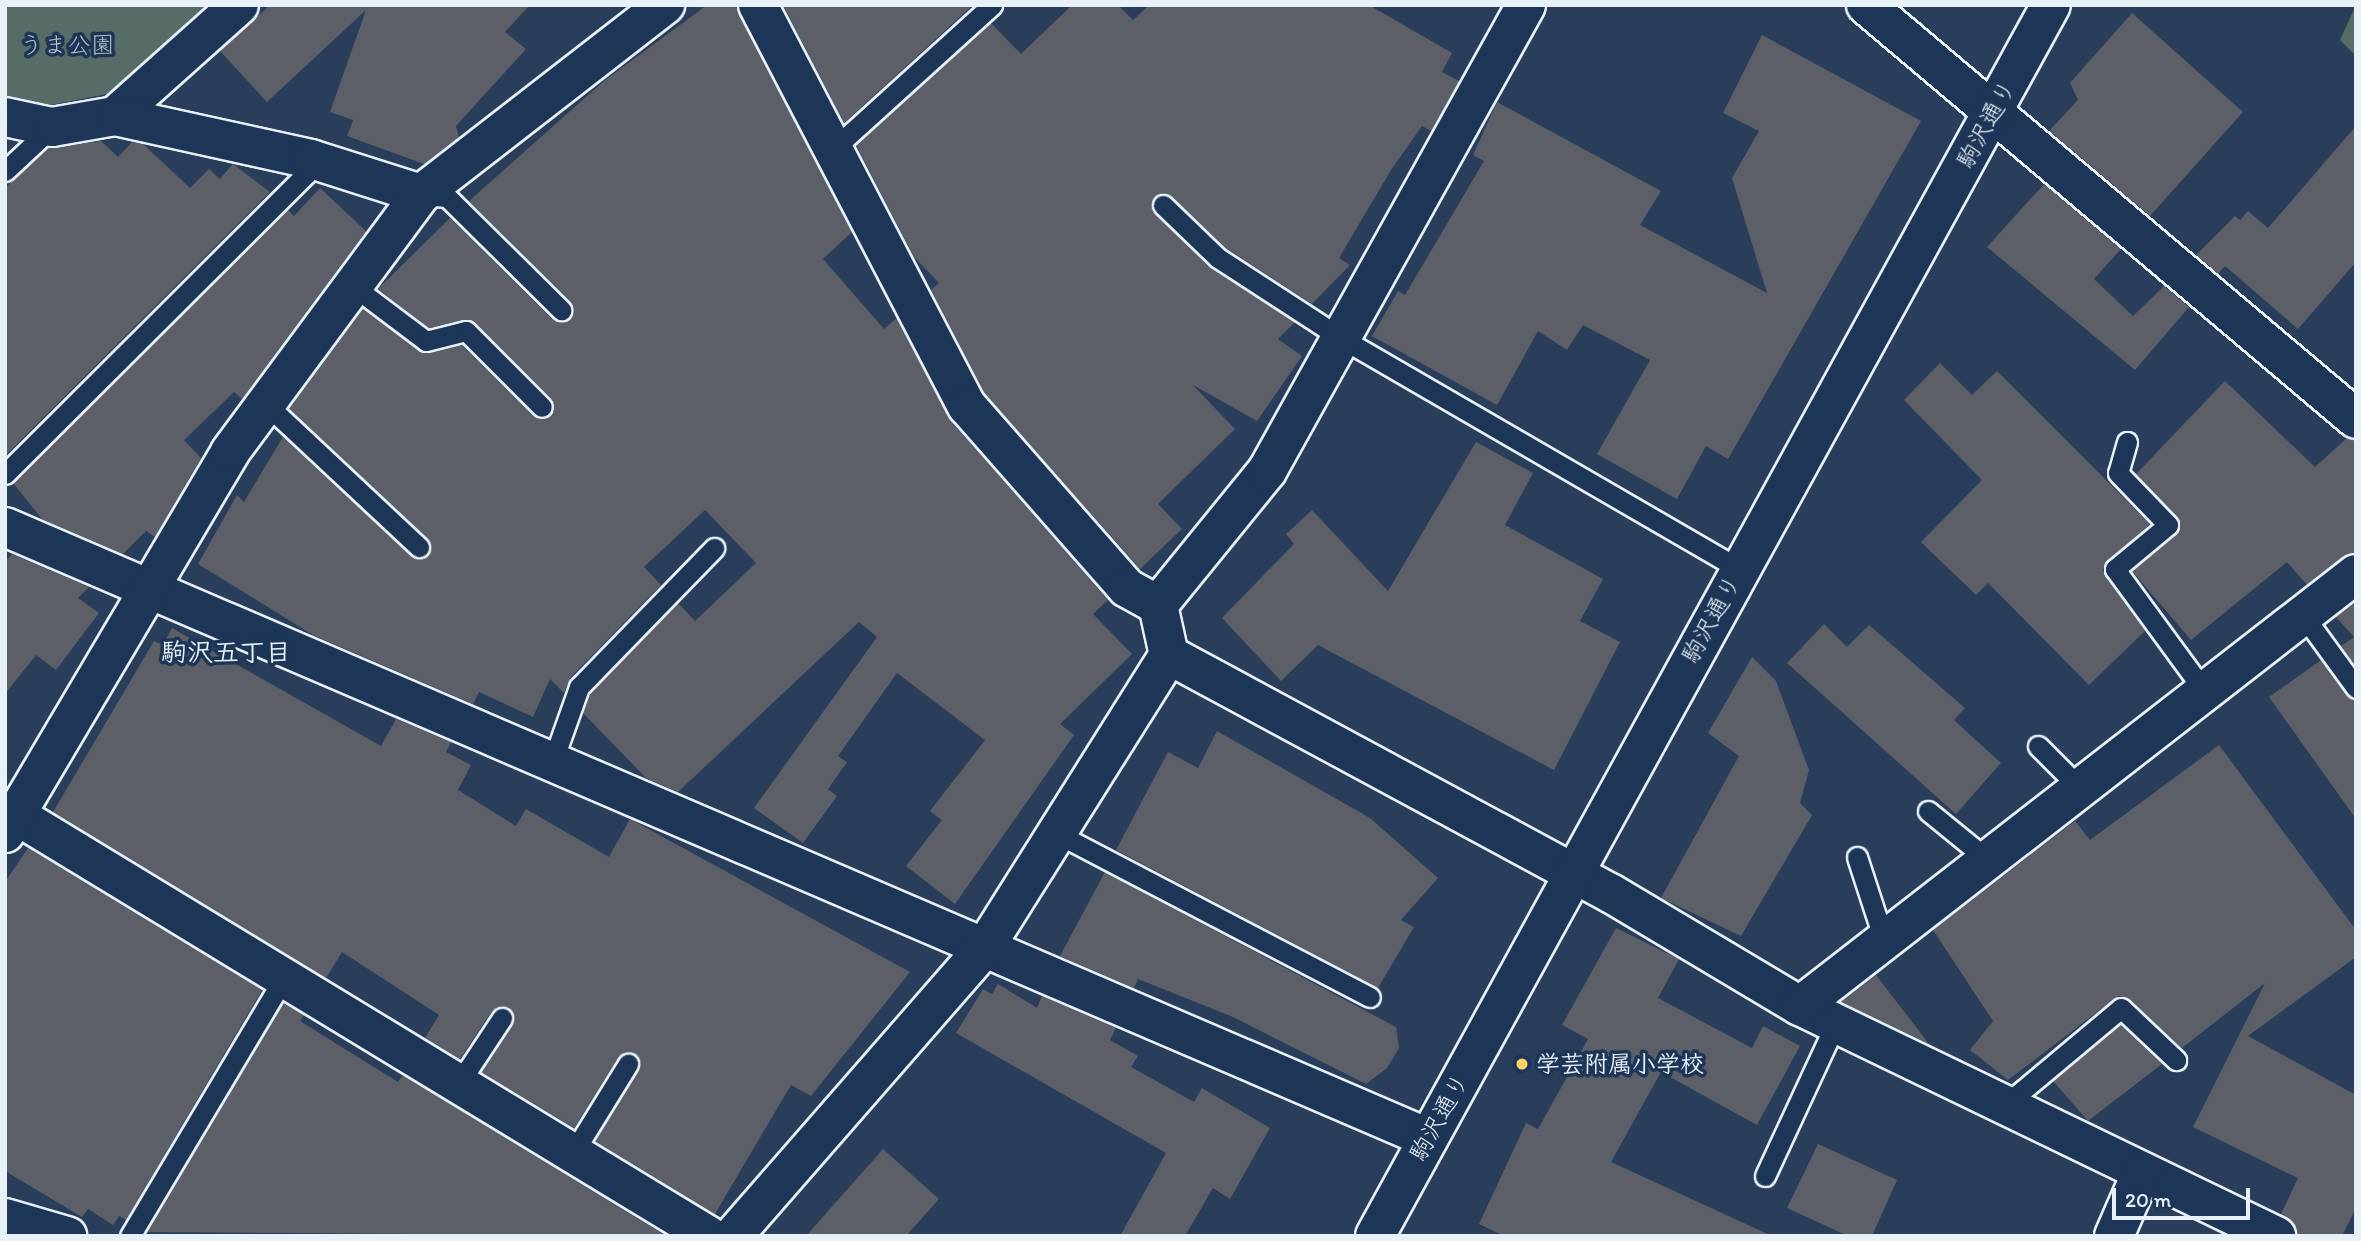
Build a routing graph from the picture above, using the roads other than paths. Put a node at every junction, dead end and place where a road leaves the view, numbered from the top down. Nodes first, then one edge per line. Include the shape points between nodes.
1 (239, 5) edge
2 (665, 5) edge
3 (758, 5) edge
4 (992, 5) edge
5 (1526, 5) edge
6 (1867, 5) edge
7 (2051, 5) edge
8 (1992, 115) junction
9 (115, 116) junction
10 (5, 117) edge
11 (52, 127) junction
12 (831, 152) junction
13 (312, 159) junction
14 (5, 171) edge
15 (421, 194) junction
16 (1163, 205) dead end
17 (353, 286) junction
18 (561, 310) dead end
19 (1341, 338) junction
20 (265, 403) junction
21 (542, 407) dead end
22 (2356, 419) edge
23 (2127, 442) dead end
24 (5, 474) edge
25 (5, 527) edge
26 (419, 547) dead end
27 (714, 548) dead end
28 (1739, 569) junction
29 (2356, 574) edge
30 (150, 586) junction
31 (1158, 605) junction
32 (2303, 615) junction
33 (1169, 655) junction
34 (2356, 688) edge
35 (2205, 692) junction
36 (2038, 746) dead end
37 (552, 763) junction
38 (2080, 788) junction
39 (1928, 811) dead end
40 (11, 824) edge
41 (1056, 833) junction
42 (1857, 858) dead end
43 (1988, 860) junction
44 (1573, 874) junction
45 (1884, 940) junction
46 (985, 947) junction
47 (284, 978) junction
48 (1370, 997) dead end
49 (1800, 1006) junction
50 (502, 1018) dead end
51 (1836, 1023) junction
52 (2176, 1060) dead end
53 (628, 1064) dead end
54 (459, 1083) junction
55 (2005, 1105) junction
56 (1428, 1138) junction
57 (573, 1153) junction
58 (2142, 1172) junction
59 (1765, 1176) dead end
60 (5, 1218) edge
61 (66, 1236) edge
62 (130, 1236) edge
63 (709, 1236) edge
64 (733, 1236) edge
65 (1375, 1236) edge
66 (2114, 1236) edge
67 (2276, 1236) edge

1 - 9 street
2 - 15 street
3 - 12 street
4 - 12 lane
5 - 19 street
6 - 8 street
7 - 8 street, 駒沢通り
8 - 22 street
8 - 28 street, 駒沢通り
9 - 11 street
9 - 13 street
10 - 11 street
11 - 14 lane
12 - 31 street via 967,406 1127,588
13 - 15 street
13 - 24 lane via 306,174
15 - 17 street
15 - 18 lane via 447,197
16 - 19 lane via 1218,258
17 - 20 street
17 - 21 lane via 426,341 466,331
19 - 28 lane
19 - 31 street via 1268,471
20 - 26 lane
20 - 30 street
23 - 35 lane via 2118,473 2168,524 2115,569
25 - 30 street
27 - 37 lane via 579,687
28 - 44 street, 駒沢通り
29 - 32 street
30 - 37 street
30 - 40 street
31 - 33 street
32 - 34 lane
32 - 35 street
33 - 41 street
33 - 44 street
35 - 38 street
36 - 38 lane
37 - 46 street
38 - 43 street
39 - 43 lane
40 - 47 street
41 - 46 street
41 - 48 lane
42 - 45 lane
43 - 45 street
44 - 49 street
44 - 56 street, 駒沢通り
45 - 49 street
46 - 56 street
46 - 64 street
47 - 54 street
47 - 62 lane
49 - 51 street
50 - 54 lane
51 - 55 street
51 - 59 lane
52 - 55 lane via 2121,1008
53 - 57 lane
54 - 57 street
55 - 58 street
56 - 65 street, 駒沢通り
57 - 63 street
58 - 66 street
58 - 67 street
60 - 61 street

